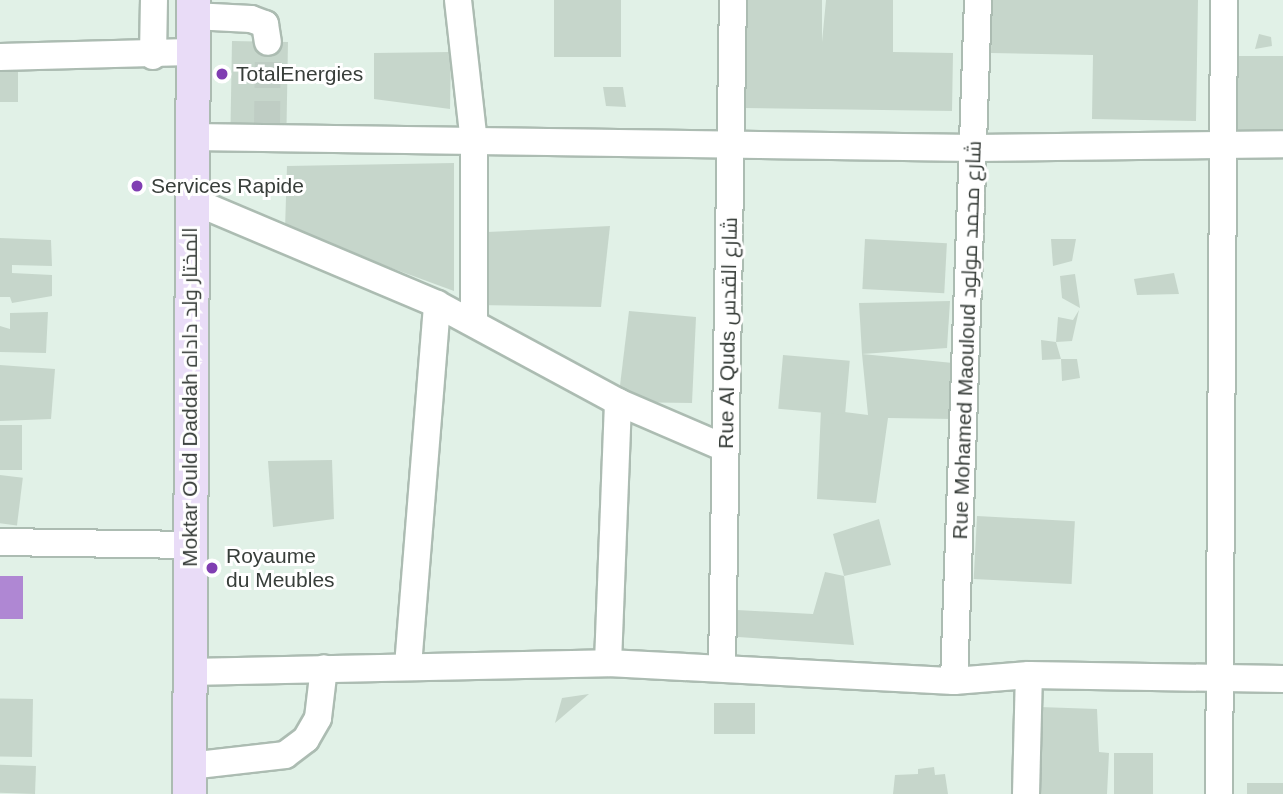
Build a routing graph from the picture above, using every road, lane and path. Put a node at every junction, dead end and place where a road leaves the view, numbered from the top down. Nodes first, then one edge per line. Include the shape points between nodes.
1 (154, 0) edge
2 (458, 0) edge
3 (733, 0) edge
4 (978, 0) edge
5 (1224, 0) edge
6 (193, 8) edge
7 (268, 41) tunnel mouth
8 (190, 52) junction
9 (153, 56) junction
10 (0, 57) edge
11 (191, 136) junction
12 (474, 142) junction
13 (1283, 144) edge
14 (733, 145) junction
15 (1223, 146) junction
16 (975, 148) junction
17 (191, 200) junction
18 (437, 304) junction
19 (474, 323) junction
20 (618, 402) junction
21 (725, 448) junction
22 (0, 541) edge
23 (189, 545) junction
24 (608, 663) junction
25 (408, 666) junction
26 (722, 667) junction
27 (324, 668) junction
28 (189, 672) junction
29 (1029, 675) junction
30 (1220, 678) junction
31 (1283, 679) edge
32 (954, 681) junction
33 (189, 780) edge
34 (1026, 794) edge
35 (1219, 794) edge

1 - 9 street
2 - 12 street
3 - 14 street, Rue Al Quds شارع القدس
4 - 16 street, Rue Mohamed Maouloud شارع محمد مولود
5 - 15 street
6 - 7 street via 265,24
6 - 8 main road, Moktar Ould Daddah المختار ولد داداه
8 - 9 street
8 - 11 main road, Moktar Ould Daddah المختار ولد داداه
9 - 10 street
11 - 12 street via 267,133
11 - 17 main road, Moktar Ould Daddah المختار ولد داداه
12 - 14 street
12 - 19 street
13 - 15 street
14 - 16 street
14 - 21 street, Rue Al Quds شارع القدس
15 - 16 street
15 - 30 street
16 - 32 street, Rue Mohamed Maouloud شارع محمد مولود
17 - 18 street
17 - 23 main road, Moktar Ould Daddah المختار ولد داداه
18 - 19 street
18 - 25 street
19 - 20 street
20 - 21 street
20 - 24 street
21 - 26 street, Rue Al Quds شارع القدس
22 - 23 street
23 - 28 main road, Moktar Ould Daddah المختار ولد داداه
24 - 25 street
24 - 26 street
25 - 27 street
26 - 32 street
27 - 28 street
27 - 33 street via 318,718 306,739 285,755
28 - 33 main road, Moktar Ould Daddah المختار ولد داداه
29 - 30 street
29 - 32 street
29 - 34 street
30 - 31 street
30 - 35 street

